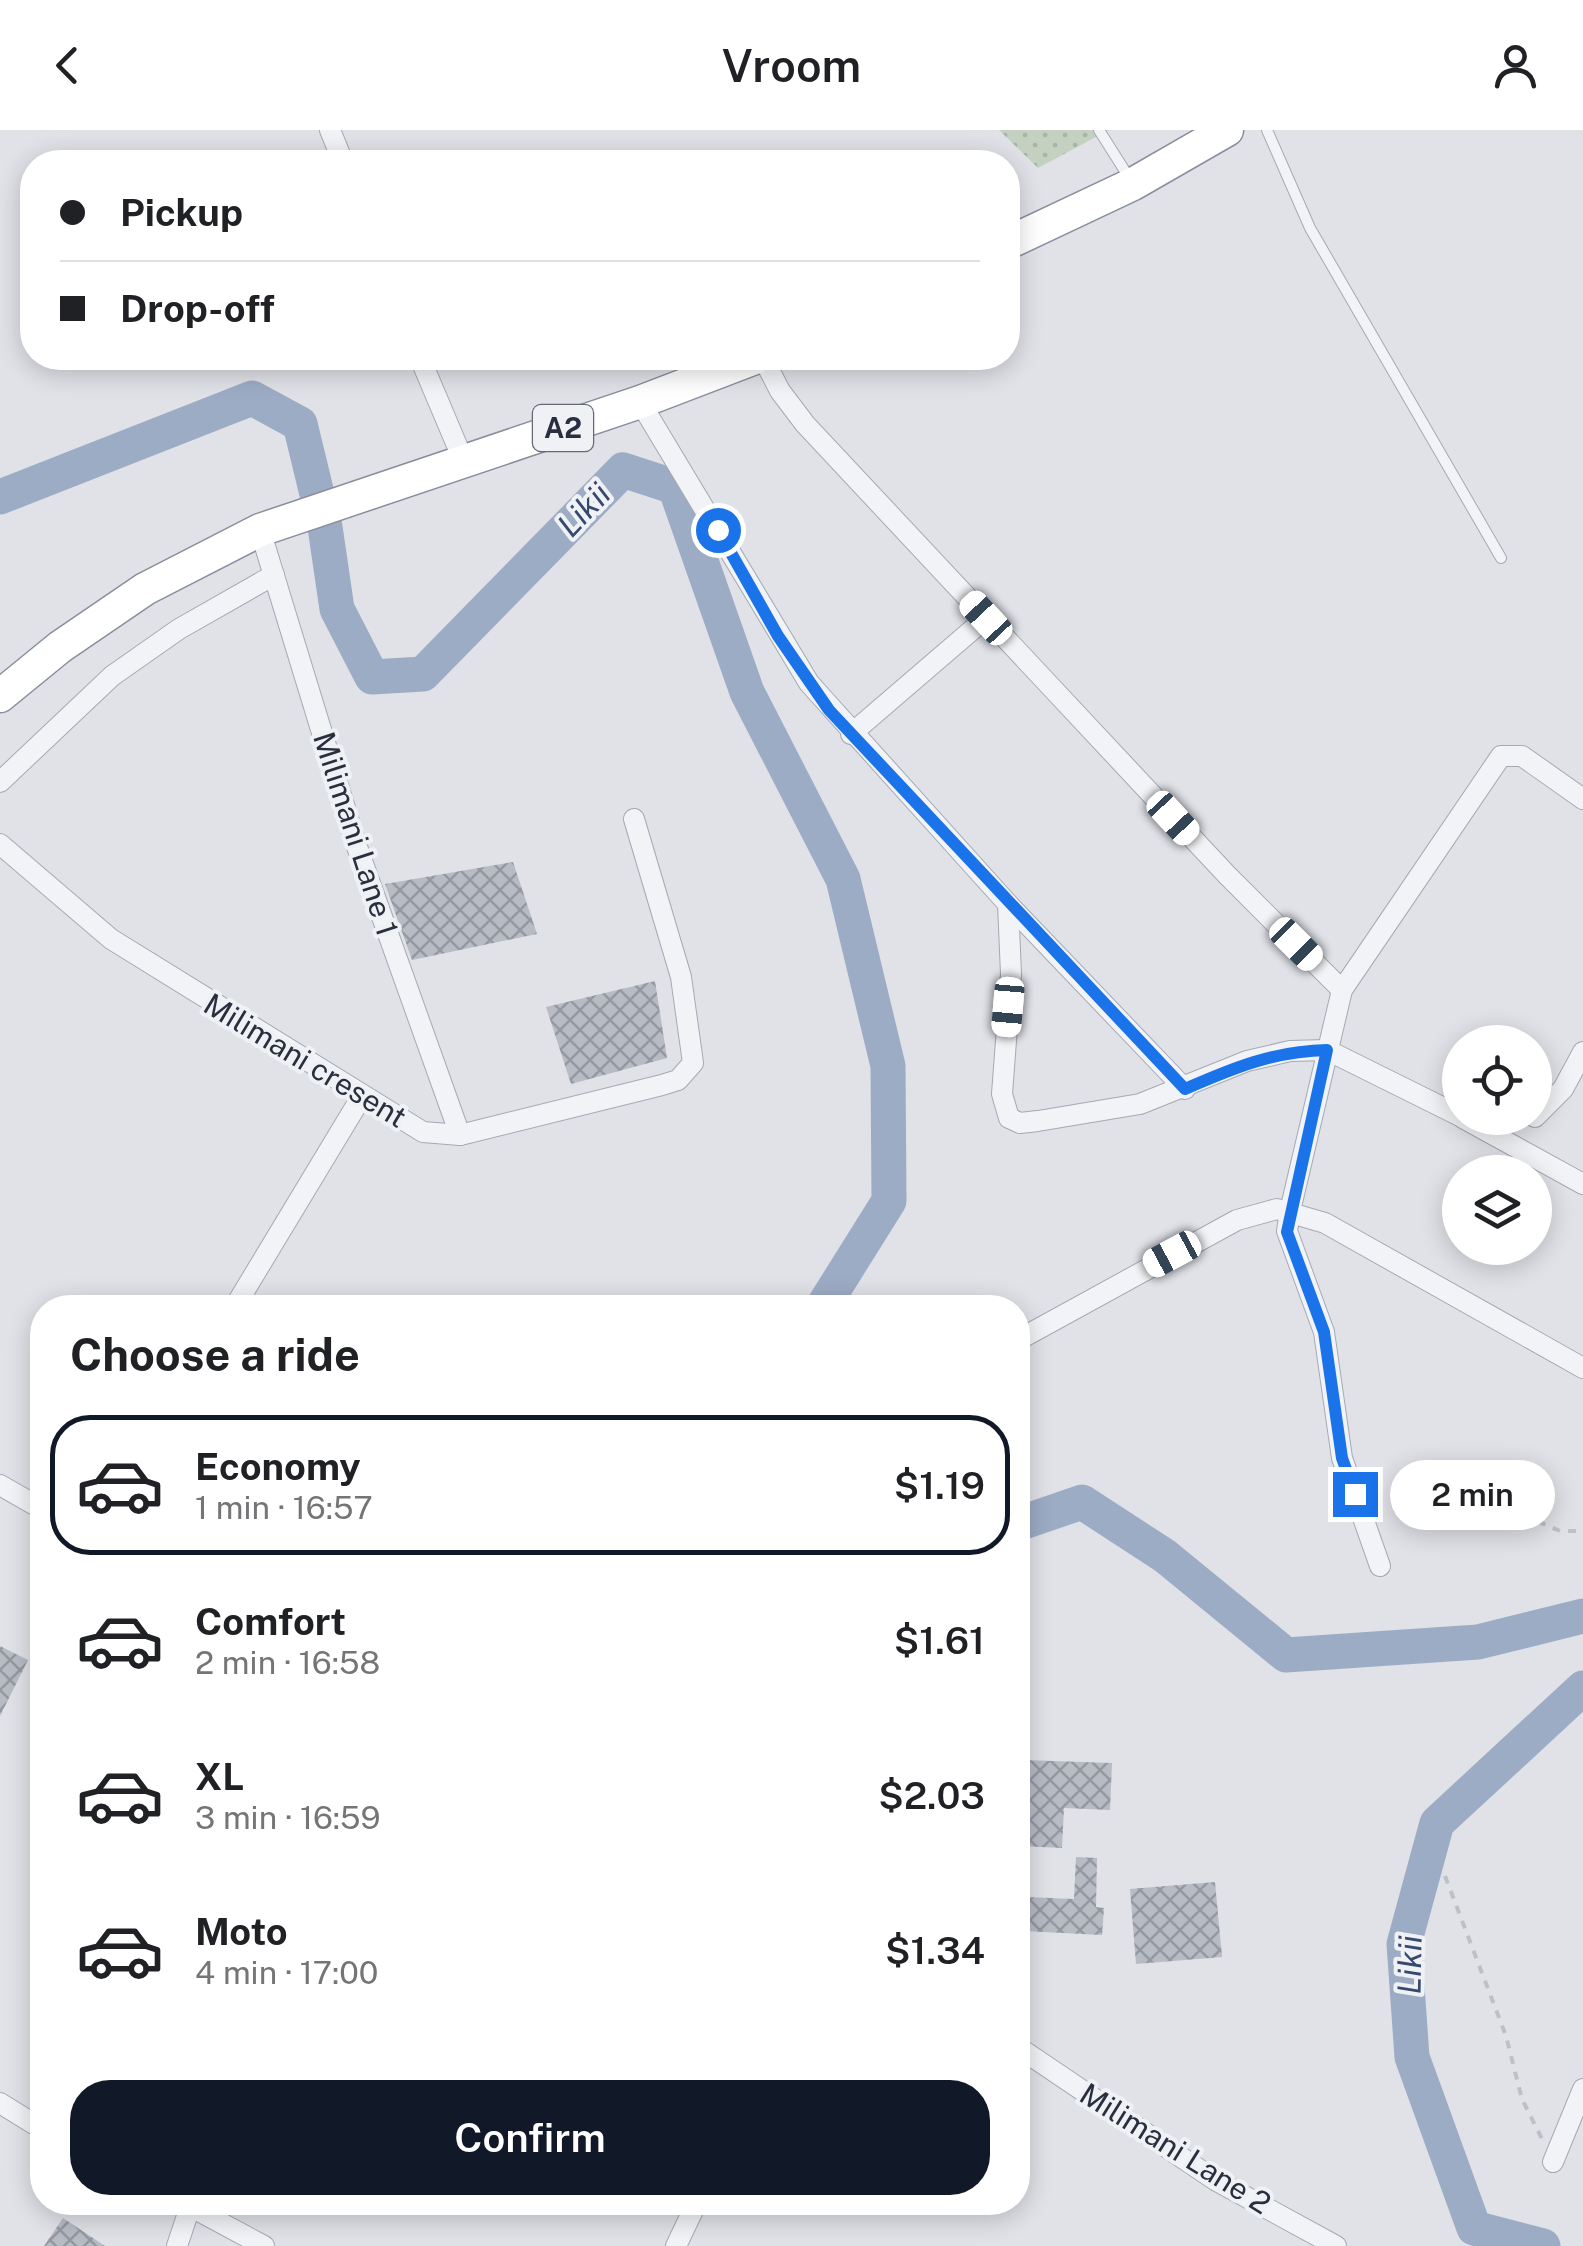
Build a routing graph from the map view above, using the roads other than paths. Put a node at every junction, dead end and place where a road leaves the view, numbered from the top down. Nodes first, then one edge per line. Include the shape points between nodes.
1 (1099, 130) edge
2 (1228, 130) edge
3 (1267, 130) edge
4 (1108, 135) edge
5 (1132, 184) junction
6 (1020, 238) edge
7 (425, 370) edge
8 (724, 370) edge
9 (770, 370) edge
10 (640, 402) junction
11 (464, 462) junction
12 (260, 530) junction
13 (1500, 558) dead end
14 (274, 574) junction
15 (986, 618) junction
16 (0, 696) edge
17 (851, 734) junction
18 (0, 782) edge
19 (1583, 799) edge
20 (634, 819) dead end
21 (0, 844) edge
22 (1008, 904) junction
23 (1342, 990) junction
24 (1327, 1050) junction
25 (1583, 1052) edge
26 (1185, 1089) junction
27 (362, 1096) junction
28 (1552, 1100) edge
29 (1442, 1107) edge
30 (460, 1134) junction
31 (1498, 1135) edge
32 (1514, 1135) edge
33 (1508, 1140) junction
34 (1583, 1184) edge
35 (1290, 1210) junction
36 (242, 1295) edge
37 (1030, 1333) edge
38 (1583, 1368) edge
39 (0, 1485) edge
40 (30, 1502) edge
41 (1380, 1566) dead end
42 (1030, 2055) edge
43 (1583, 2088) edge
44 (0, 2103) edge
45 (30, 2122) edge
46 (1554, 2162) road end
47 (184, 2215) edge
48 (205, 2215) edge
49 (691, 2215) edge
50 (177, 2246) edge
51 (264, 2246) edge
52 (676, 2246) edge
53 (1336, 2246) edge

1 - 4 lane
2 - 5 highway
3 - 13 lane via 1310,228
4 - 5 lane
5 - 6 highway
7 - 11 street
8 - 10 highway, A2
9 - 15 street via 798,416
10 - 11 highway, A2
10 - 17 street via 808,684
11 - 12 highway, A2
12 - 14 street, Milimani Lane 1
12 - 16 highway, A2 via 146,589
14 - 18 street via 112,676
14 - 30 street, Milimani Lane 1 via 351,828
15 - 17 street
15 - 23 street
17 - 22 street
19 - 23 street via 1522,756 1502,756
20 - 30 street, Milimani cresent via 681,977 693,1062 678,1080 662,1085
21 - 27 street, Milimani cresent via 111,939
22 - 26 street
22 - 26 street via 1011,974 1002,1094 1009,1118 1038,1122
23 - 24 street
24 - 26 street via 1247,1061
24 - 29 street
24 - 35 street
25 - 28 street
27 - 30 street, Milimani cresent via 423,1132
27 - 36 street
31 - 33 street
32 - 33 street
33 - 34 street
35 - 37 street via 1260,1210 1237,1220
35 - 38 street via 1326,1223
35 - 41 street via 1287,1232 1324,1332 1342,1458
39 - 40 street
42 - 53 street, Milimani Lane 2 via 1215,2180
43 - 46 street
44 - 45 street
47 - 50 street
48 - 51 street
49 - 52 street

